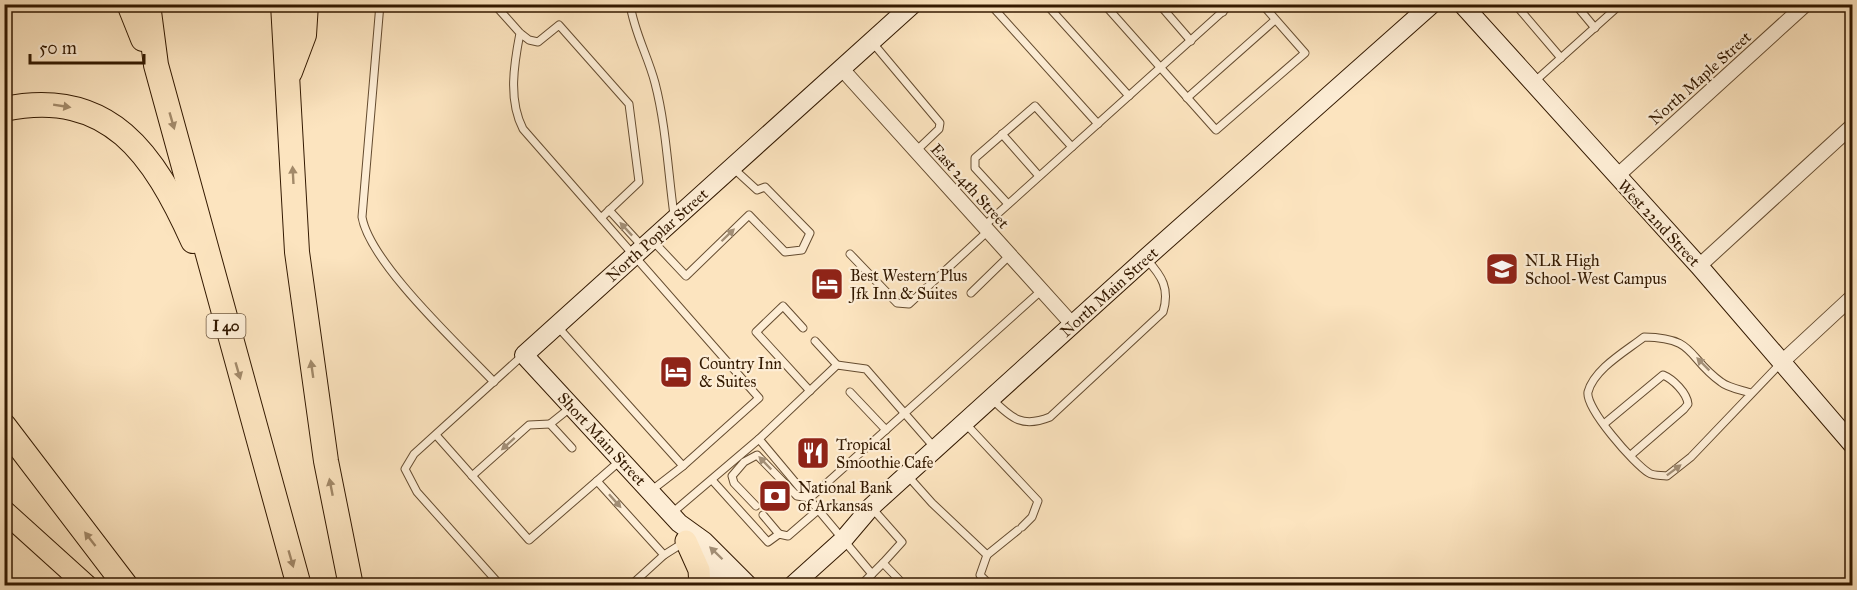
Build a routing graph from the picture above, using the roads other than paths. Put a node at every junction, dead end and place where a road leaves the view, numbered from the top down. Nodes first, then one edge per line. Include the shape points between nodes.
1 (129, 4) edge
2 (148, 4) edge
3 (283, 4) edge
4 (306, 4) edge
5 (380, 4) edge
6 (494, 4) edge
7 (913, 4) edge
8 (1046, 4) edge
9 (1104, 4) edge
10 (1159, 4) edge
11 (1216, 4) edge
12 (1231, 4) edge
13 (1262, 4) edge
14 (1432, 4) edge
15 (1462, 4) edge
16 (1515, 4) edge
17 (1575, 4) edge
18 (1622, 4) edge
19 (1806, 4) edge
20 (992, 5) edge
21 (628, 6) edge
22 (1223, 12) junction
23 (1275, 20) junction
24 (1595, 28) junction
25 (520, 33) junction
26 (1191, 41) junction
27 (872, 42) junction
28 (1561, 58) junction
29 (156, 65) junction
30 (1160, 68) junction
31 (842, 69) junction
32 (288, 76) junction
33 (1532, 84) junction
34 (1129, 96) junction
35 (1187, 98) junction
36 (4, 109) edge
37 (1098, 124) junction
38 (1852, 126) edge
39 (1002, 134) junction
40 (1072, 147) junction
41 (916, 151) junction
42 (733, 167) junction
43 (1040, 176) junction
44 (1617, 176) junction
45 (1008, 204) junction
46 (609, 210) junction
47 (600, 218) junction
48 (675, 219) junction
49 (986, 228) junction
50 (643, 248) junction
51 (850, 254) dead end
52 (1010, 255) junction
53 (1146, 258) junction
54 (1699, 266) junction
55 (1042, 290) junction
56 (971, 293) dead end
57 (217, 295) junction
58 (1852, 297) edge
59 (1073, 324) junction
60 (557, 326) junction
61 (803, 328) dead end
62 (815, 341) dead end
63 (524, 355) junction
64 (1783, 361) junction
65 (837, 365) junction
66 (494, 382) junction
67 (810, 390) junction
68 (850, 392) dead end
69 (1751, 393) junction
70 (991, 398) junction
71 (572, 406) junction
72 (905, 413) junction
73 (964, 423) junction
74 (550, 424) junction
75 (1604, 424) junction
76 (4, 426) edge
77 (886, 430) junction
78 (436, 435) junction
79 (759, 439) junction
80 (1852, 444) edge
81 (572, 448) dead end
82 (936, 449) junction
83 (1631, 455) junction
84 (621, 460) junction
85 (683, 466) junction
86 (908, 475) junction
87 (472, 476) junction
88 (712, 480) junction
89 (597, 481) junction
90 (650, 491) junction
91 (810, 498) junction
92 (756, 506) dead end
93 (871, 507) junction
94 (818, 510) junction
95 (4, 511) edge
96 (763, 515) dead end
97 (678, 526) junction
98 (779, 534) junction
99 (843, 540) junction
100 (664, 555) junction
101 (987, 555) junction
102 (883, 563) junction
103 (872, 574) junction
104 (802, 580) edge
105 (87, 585) edge
106 (126, 585) edge
107 (299, 585) edge
108 (351, 585) edge
109 (501, 585) edge
110 (630, 585) edge
111 (700, 585) edge
112 (726, 585) edge
113 (749, 585) edge
114 (860, 585) edge
115 (905, 585) edge
116 (991, 585) edge

1 - 29 highway, I 40
2 - 29 highway
3 - 32 highway
4 - 32 highway via 304,35
5 - 66 lane via 365,232 387,267
6 - 25 lane
7 - 27 street, North Poplar Street
8 - 34 lane
9 - 30 lane
10 - 26 lane
11 - 22 lane
12 - 22 lane
13 - 23 lane
14 - 53 street, North Main Street
15 - 33 street, West 22nd Street
16 - 28 lane
17 - 24 lane
18 - 24 lane
19 - 44 street, North Maple Street
20 - 37 lane
21 - 48 lane via 656,86
22 - 26 lane
23 - 35 lane
23 - 35 lane via 1305,53 1216,130
24 - 28 lane
25 - 46 lane via 538,42 559,25 629,104 639,182
25 - 47 lane via 513,70 517,118 522,129
26 - 30 lane
27 - 31 street, North Poplar Street
27 - 41 lane via 940,123 939,129
28 - 33 lane
29 -> 57 highway, I 40
30 - 34 lane
30 - 35 lane
31 - 41 street, East 24th Street
31 - 42 street, North Poplar Street
108 -> 32 highway via 307,339 297,252
33 - 44 street, West 22nd Street
34 - 37 lane
36 -> 57 highway via 66,106 105,120 122,131 151,162 169,190
37 - 40 lane
38 - 54 street
39 - 40 lane via 1035,106
39 - 43 lane
39 - 45 lane via 973,163
40 - 43 lane
41 - 49 street, East 24th Street
42 - 48 street, North Poplar Street
50 -> 42 lane via 686,276 749,215 785,252 802,250 810,233 765,187 757,190
43 - 45 lane
44 - 54 street, West 22nd Street
45 - 49 lane
46 - 47 lane
50 -> 46 lane
47 - 50 lane
48 - 50 street, North Poplar Street
49 - 51 lane via 909,304 897,303
49 - 52 street, East 24th Street
50 - 60 street, North Poplar Street
50 - 85 lane via 759,398
52 - 55 street, East 24th Street
52 - 56 lane
53 - 59 street, North Main Street
53 - 70 lane via 1164,283 1163,312 1050,417 1022,423 1011,418
54 - 64 street, West 22nd Street
55 - 59 street, East 24th Street
55 - 72 lane
57 -> 107 highway, I 40
58 - 64 street
59 - 70 street, North Main Street
60 - 63 street, North Poplar Street
60 - 85 lane
61 - 67 lane via 783,306 756,332
62 - 65 lane
63 - 66 lane, North Poplar Street
63 - 71 street, Short Main Street
64 - 69 lane
64 - 80 street, West 22nd Street
65 - 67 lane
65 - 72 lane via 866,369
66 - 78 lane, North Poplar Street
67 - 79 lane
68 - 77 lane
69 -> 75 lane via 1722,383 1684,345 1668,338 1644,337 1592,381 1587,395
83 -> 69 lane via 1650,474 1667,476 1691,457
70 - 73 street, North Main Street
71 - 74 lane
71 - 84 street, Short Main Street
72 - 77 lane
72 - 82 lane
73 - 82 street, North Main Street
73 - 101 lane via 1038,501 1032,517
74 - 81 lane
74 -> 87 lane via 529,425
75 - 83 lane
75 - 83 lane via 1656,378 1670,377 1688,398 1688,404
106 -> 76 highway
77 - 91 lane
78 - 87 lane
78 - 109 lane, North Poplar Street via 414,454 405,469 417,492
79 - 88 lane
79 - 91 lane
82 - 86 street, North Main Street
84 - 89 lane
84 - 90 street, Short Main Street
85 - 90 lane
86 - 93 street, North Main Street
86 - 101 lane
87 - 89 lane via 529,540
88 - 97 lane
88 - 98 lane via 768,542
89 -> 100 lane
90 - 97 street, Short Main Street
91 -> 92 lane via 797,496 757,455 744,462 732,476
91 - 94 lane
93 - 99 street, North Main Street
93 - 102 lane via 902,542
94 - 98 lane via 788,536
94 - 99 lane
95 - 105 main road
96 - 98 lane
97 - 100 lane
97 - 111 main road via 699,570
97 - 112 street
113 -> 97 street via 704,541
99 - 103 lane
99 - 104 street, North Main Street
100 - 110 lane
101 - 116 lane via 980,575
102 - 103 lane
102 - 115 lane
103 - 114 lane

